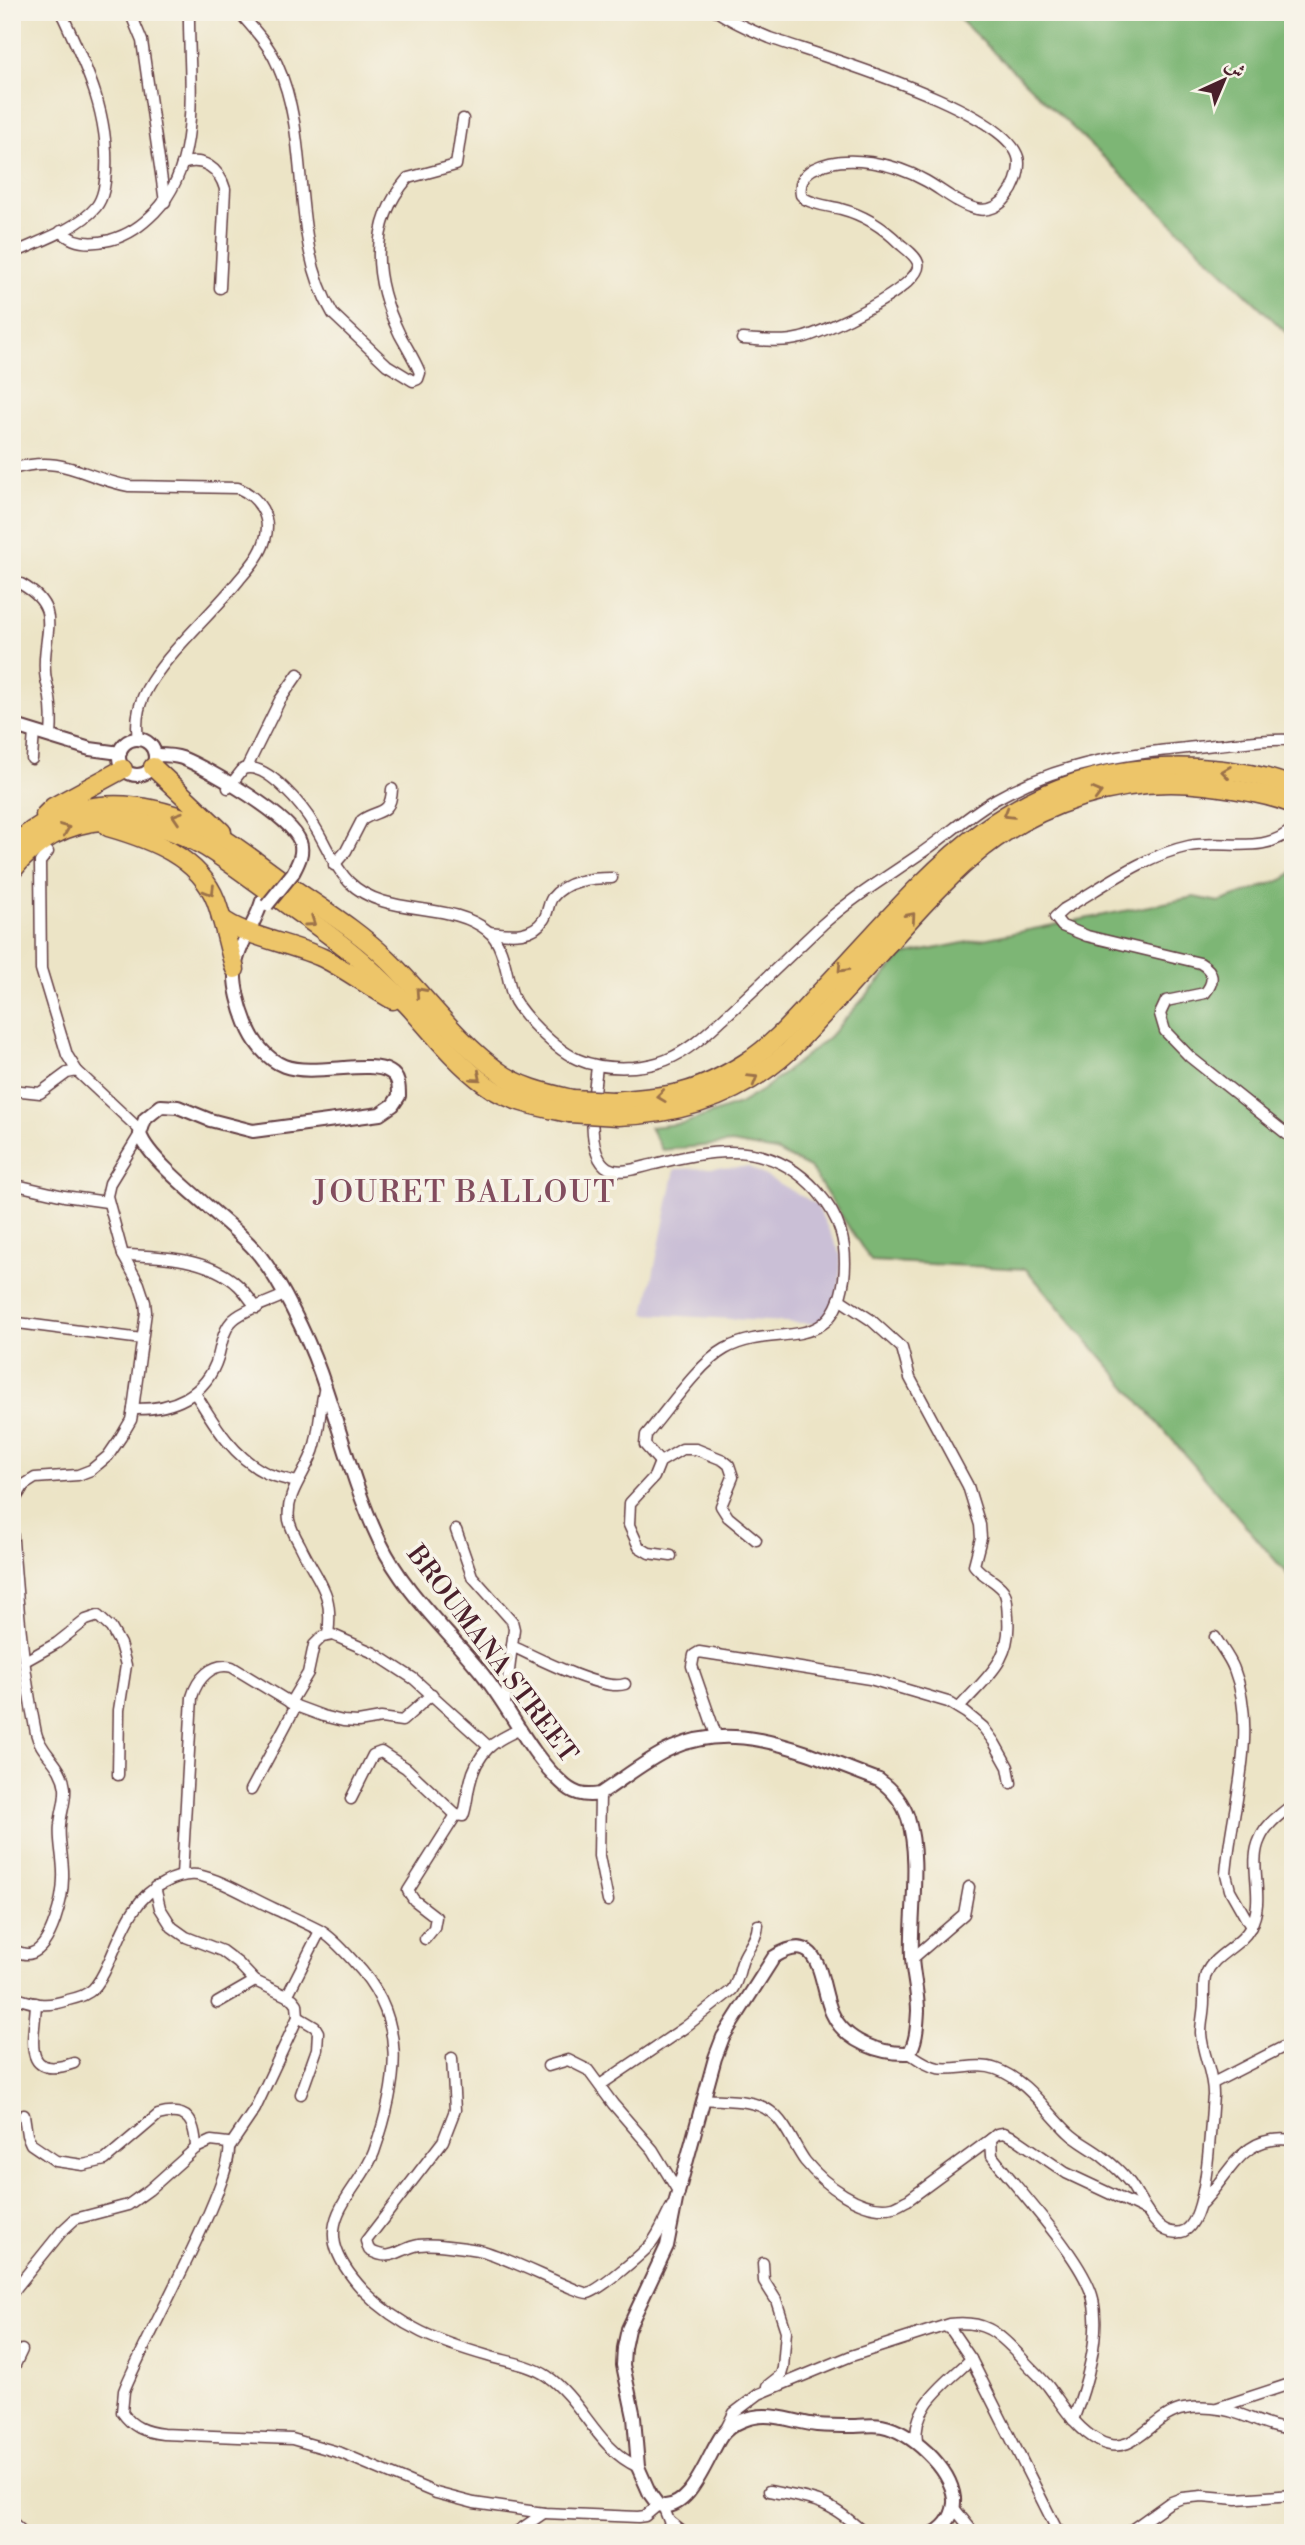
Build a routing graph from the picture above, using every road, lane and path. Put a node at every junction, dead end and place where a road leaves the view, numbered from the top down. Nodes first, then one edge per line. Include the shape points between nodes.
1 (61, 12) edge
2 (130, 12) edge
3 (189, 12) edge
4 (239, 12) edge
5 (718, 12) edge
6 (463, 119) dead end
7 (182, 164) junction
8 (164, 202) junction
9 (61, 231) junction
10 (12, 254) edge
11 (220, 288) dead end
12 (742, 339) dead end
13 (12, 469) edge
14 (21, 584) dead end
15 (298, 674) dead end
16 (12, 725) edge
17 (34, 732) junction
18 (51, 736) junction
19 (138, 739) junction
20 (1293, 740) edge
21 (32, 759) dead end
22 (121, 761) junction
23 (154, 761) junction
24 (247, 767) junction
25 (226, 783) junction
26 (1293, 787) edge
27 (392, 789) dead end
28 (1293, 804) edge
29 (92, 822) junction
30 (1293, 828) edge
31 (30, 830) junction
32 (12, 847) edge
33 (235, 848) junction
34 (48, 852) dead end
35 (334, 864) junction
36 (12, 871) edge
37 (612, 878) dead end
38 (221, 918) junction
39 (249, 932) junction
40 (489, 932) junction
41 (235, 969) junction
42 (412, 1009) junction
43 (597, 1067) junction
44 (78, 1071) junction
45 (12, 1090) edge
46 (571, 1106) junction
47 (616, 1108) junction
48 (140, 1132) junction
49 (1293, 1139) edge
50 (12, 1184) edge
51 (107, 1202) junction
52 (123, 1255) junction
53 (284, 1295) junction
54 (839, 1299) junction
55 (257, 1308) junction
56 (18, 1323) dead end
57 (142, 1339) junction
58 (325, 1386) junction
59 (195, 1393) junction
60 (133, 1409) junction
61 (660, 1462) junction
62 (296, 1482) junction
63 (16, 1487) edge
64 (12, 1521) edge
65 (12, 1527) edge
66 (456, 1530) dead end
67 (756, 1540) dead end
68 (671, 1556) dead end
69 (328, 1635) junction
70 (1215, 1637) dead end
71 (512, 1646) junction
72 (25, 1661) junction
73 (625, 1684) dead end
74 (432, 1694) junction
75 (505, 1704) junction
76 (293, 1705) junction
77 (959, 1708) junction
78 (521, 1729) junction
79 (716, 1735) junction
80 (488, 1746) junction
81 (118, 1775) dead end
82 (1011, 1783) dead end
83 (251, 1790) dead end
84 (600, 1794) junction
85 (351, 1799) dead end
86 (1293, 1804) edge
87 (456, 1815) junction
88 (182, 1875) junction
89 (155, 1887) junction
90 (970, 1887) dead end
91 (608, 1901) dead end
92 (758, 1924) dead end
93 (1251, 1927) junction
94 (320, 1931) junction
95 (425, 1940) dead end
96 (12, 1949) edge
97 (912, 1959) junction
98 (254, 1981) junction
99 (757, 1982) junction
100 (737, 1983) junction
101 (287, 1996) junction
102 (12, 1997) edge
103 (36, 2003) junction
104 (217, 2003) dead end
105 (298, 2017) junction
106 (1293, 2042) edge
107 (909, 2053) junction
108 (452, 2057) dead end
109 (74, 2063) dead end
110 (548, 2066) dead end
111 (1213, 2084) junction
112 (600, 2085) junction
113 (300, 2094) dead end
114 (703, 2099) junction
115 (24, 2115) dead end
116 (991, 2138) junction
117 (1293, 2140) edge
118 (230, 2146) junction
119 (196, 2148) junction
120 (677, 2197) junction
121 (1200, 2206) junction
122 (1148, 2211) junction
123 (763, 2263) dead end
124 (12, 2293) edge
125 (945, 2326) junction
126 (22, 2350) dead end
127 (971, 2360) junction
128 (12, 2371) edge
129 (1293, 2383) edge
130 (1215, 2409) junction
131 (734, 2413) junction
132 (1073, 2420) junction
133 (1293, 2429) edge
134 (722, 2435) junction
135 (917, 2443) junction
136 (638, 2467) junction
137 (769, 2491) dead end
138 (1293, 2495) edge
139 (661, 2505) junction
140 (954, 2508) junction
141 (544, 2513) junction
142 (12, 2522) edge
143 (24, 2533) edge
144 (515, 2533) edge
145 (684, 2533) edge
146 (864, 2533) edge
147 (934, 2533) edge
148 (974, 2533) edge
149 (1062, 2533) edge
150 (1128, 2533) edge

1 - 9 street via 97,96 107,152 100,201
2 - 8 street via 142,41
3 - 7 street via 190,117
4 - 6 street via 277,62 286,86 298,138 311,254 328,307 387,365 413,380 420,373 393,317 382,281 380,230 390,204 408,178 456,165
5 - 12 street via 769,37 919,89 996,131 1019,158 1008,196 990,209 978,209 892,167 839,162 811,170 801,183 805,199 872,221 912,255 918,271 862,312 816,334 798,339
7 - 8 street
7 - 11 street via 205,163 223,181
8 - 9 street via 142,225 119,237 80,242
9 - 10 street
13 - 19 street via 47,462 129,486 238,488 257,500 265,514 267,531 258,556 146,691 136,717
14 - 18 street via 36,595 50,621 44,668
15 - 24 street
16 - 17 street
17 - 18 street
17 - 21 street
18 - 22 street
19 - 22 street via 128,741
19 - 23 street via 148,742
20 - 43 street via 1099,759 1020,786 860,893 692,1046 644,1066
22 - 23 street via 133,775
22 - 31 highway via 53,807
23 - 25 street via 179,757
23 - 33 highway via 165,780
24 - 25 street
24 - 35 street via 265,773 294,799 318,830
25 - 39 street, bridge via 277,814 300,842 301,853
26 -> 47 highway via 1211,769 1165,767 1086,779 1046,793 976,834 942,864 763,1051 724,1075 682,1092
27 - 35 street via 388,807 362,820 346,852
47 -> 28 highway via 661,1113 688,1108 730,1092 771,1068 973,855 1040,813 1096,793 1137,784 1180,782 1249,790
36 -> 29 highway via 50,835
29 -> 38 highway via 145,838 183,860 209,888
29 -> 42 highway via 138,821 206,848 350,950
30 - 49 street via 1268,843 1191,846 1149,859 1055,917 1062,926 1087,936 1209,968 1211,985 1205,993 1170,999 1162,1005 1165,1031 1190,1057
31 - 32 highway
33 -> 31 highway via 197,824 134,805 69,812
46 -> 33 highway via 500,1073 383,954
34 - 44 street via 40,862 41,969 68,1055
35 - 40 street via 356,888 374,899 442,912
37 - 40 street via 592,878 565,887 551,900 545,918 534,929 517,935
38 - 39 highway
38 - 41 highway
39 - 41 street
39 - 42 highway via 325,958
40 - 43 street via 521,1010 562,1051
41 - 48 street via 244,1018 270,1058 300,1069 376,1067 390,1071 396,1077 399,1096 380,1114 253,1130 166,1106 155,1109
42 -> 46 highway via 486,1084 531,1105
43 - 54 street via 593,1128 601,1162 617,1171 732,1150 792,1168 832,1209 840,1227 845,1252
44 - 45 street via 66,1073 40,1093
44 - 48 street
46 - 47 highway, bridge
48 - 51 street via 110,1183
48 - 53 street, BROUMANA STREET via 151,1153 257,1252
50 - 51 street
51 - 52 street
52 - 55 street via 201,1265 238,1285
52 - 57 street via 145,1301
53 - 55 street
53 - 58 street, BROUMANA STREET
54 - 61 street via 836,1311 816,1329 761,1336 724,1349 704,1366 646,1435 645,1446
54 - 77 street via 902,1348 910,1378 968,1486 981,1538 974,1565 1006,1597 1010,1636 1002,1660
55 - 59 street via 228,1325 212,1374
56 - 57 street
57 - 60 street
58 - 62 street via 312,1457
58 - 75 street, BROUMANA STREET via 359,1490 393,1568
59 - 60 street via 165,1406
59 - 62 street via 241,1456 264,1472
60 - 63 street via 108,1457 91,1470 35,1478
61 - 67 street via 688,1448 723,1460 733,1477 722,1501 723,1511
61 - 68 street via 630,1503 629,1525 639,1548
62 - 69 street via 289,1521 327,1595 331,1612
63 - 64 street
65 - 72 street
66 - 71 street via 472,1576 512,1621
69 - 74 street via 394,1664
69 - 76 street via 314,1645 308,1673
70 - 93 street via 1234,1667 1241,1691 1244,1743 1226,1874
71 - 73 street via 565,1670 607,1684
71 - 75 street
72 - 81 street via 90,1618 98,1616 108,1624 126,1665 119,1710
72 - 96 street via 37,1735 64,1779 60,1825 64,1876 48,1938 32,1954
74 - 76 street via 399,1722 382,1718 343,1721
74 - 80 street
75 - 78 street, BROUMANA STREET
76 - 83 street
76 - 88 street via 226,1665 212,1669 194,1689
77 - 79 street via 870,1679 699,1652 692,1665
77 - 82 street via 994,1742
78 - 80 street
78 - 84 street, BROUMANA STREET via 560,1782 587,1797
79 - 84 street via 672,1748
79 - 97 street via 774,1742 889,1787 908,1817 913,1848
80 - 87 street via 473,1774 463,1816
84 - 91 street via 599,1856
85 - 87 street via 373,1755 381,1752 407,1768
86 - 93 street via 1259,1839 1257,1913
87 - 95 street via 408,1891 436,1917
88 - 89 street
88 - 94 street via 210,1879
89 - 98 street via 160,1908 172,1927 222,1951
89 - 103 street via 139,1901 93,1989 66,2001
90 - 97 street via 964,1914
92 - 100 street
93 - 111 street via 1206,1975 1201,2033
94 - 101 street
94 - 136 street via 376,1989 389,2018 394,2049 388,2103 374,2150 336,2217 335,2246 345,2267 380,2308 397,2320 447,2343 523,2364 545,2375 568,2395 616,2454
97 - 107 street via 918,2009
98 - 101 street
98 - 104 street
99 - 100 street
99 - 107 street via 774,1957 787,1949 802,1948 817,1962 832,2013 844,2029 873,2049
99 - 114 street via 723,2036
100 - 112 street via 684,2028
101 - 105 street via 297,2004
102 - 103 street
103 - 109 street via 35,2059 44,2066
105 - 113 street via 315,2027 319,2040
105 - 118 street via 255,2109
106 - 111 street
107 - 122 street via 930,2066 972,2065 1013,2078 1038,2098 1069,2134 1105,2158 1129,2182
108 - 120 street via 455,2110 443,2141 366,2241 369,2250 381,2257 419,2245 479,2250 590,2293 652,2243
110 - 112 street via 568,2060 578,2063
111 - 121 street
112 - 120 street via 653,2150
114 - 116 street via 764,2107 775,2115 822,2179 836,2191 880,2208 908,2200
114 - 120 street
115 - 119 street via 31,2144 71,2165 105,2160 158,2115 168,2113 187,2117 194,2124
116 - 122 street via 1004,2133 1015,2138 1066,2173
116 - 132 street via 992,2156 1074,2260 1090,2289 1095,2316 1092,2344
117 - 121 street via 1254,2144
118 - 119 street via 211,2141
118 - 141 street via 213,2203 129,2378 121,2406 125,2417 150,2433 311,2443 436,2493
119 - 124 street via 128,2204 69,2223
120 - 136 street via 667,2246 625,2338 624,2365
121 - 122 street via 1192,2224 1182,2232 1165,2229
123 - 131 street via 765,2281 785,2326 783,2368 774,2382 737,2403
125 - 127 street
125 - 131 street via 851,2356 759,2394
125 - 132 street via 962,2322 996,2332
126 - 128 street
127 - 135 street via 923,2407 917,2418
127 - 149 street
129 - 130 street
130 - 132 street via 1169,2414 1132,2442 1116,2446 1099,2442
130 - 133 street
131 - 134 street
134 - 135 street via 735,2424 765,2416 816,2425 880,2425
134 - 139 street via 685,2496
135 - 140 street via 947,2480
136 - 139 street via 650,2494
137 - 146 street via 822,2501
138 - 150 street via 1182,2498
139 - 141 street via 638,2517
139 - 145 street
140 - 147 street via 946,2524
140 - 148 street
141 - 144 street
142 - 143 street

